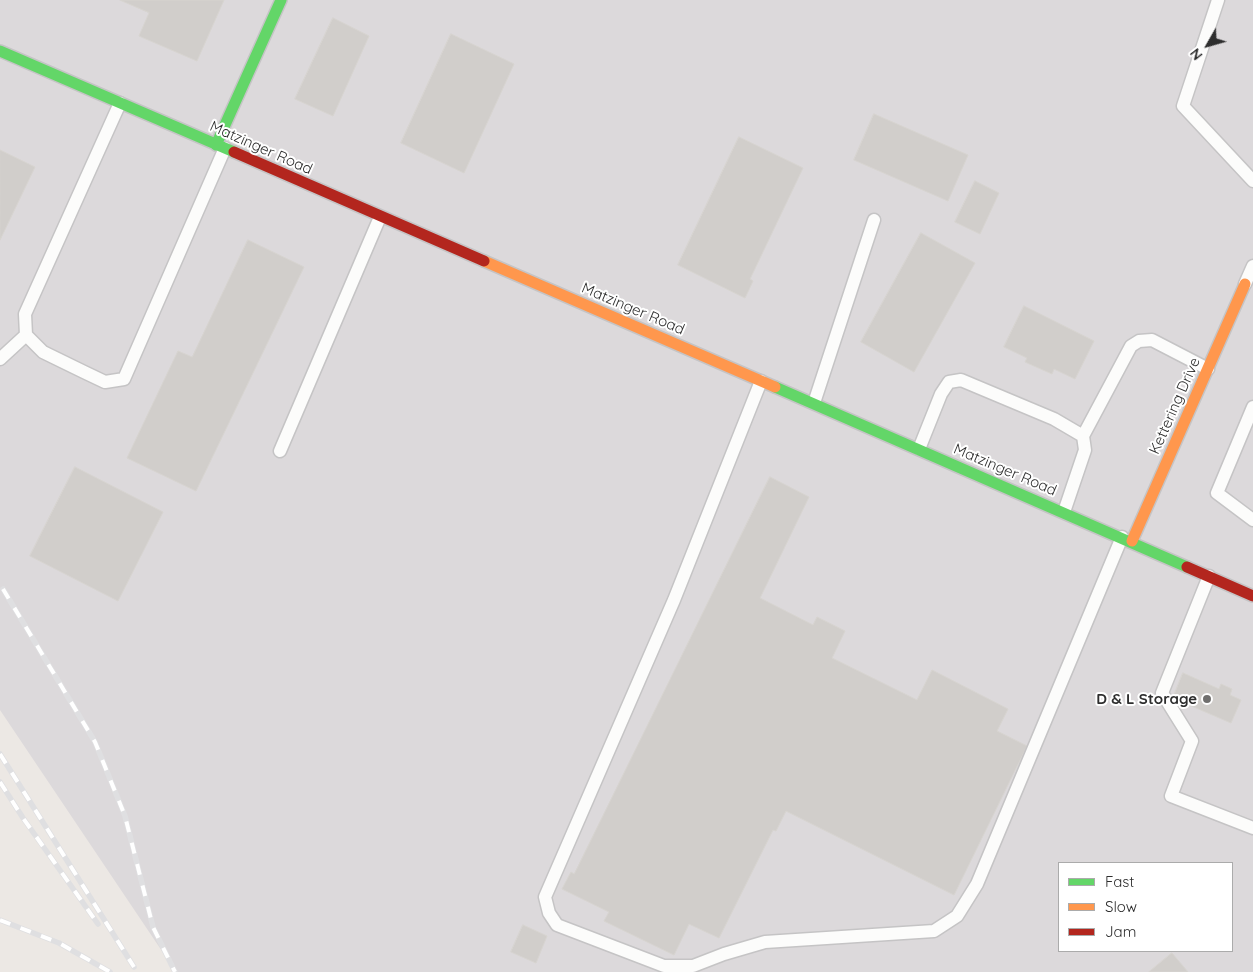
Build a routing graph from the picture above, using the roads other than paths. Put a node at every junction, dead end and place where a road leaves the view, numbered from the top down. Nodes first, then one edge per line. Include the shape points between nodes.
1 (281, 0) edge
2 (1218, 0) edge
3 (0, 51) edge
4 (120, 103) junction
5 (221, 146) junction
6 (1253, 181) edge
7 (380, 217) junction
8 (874, 220) dead end
9 (1253, 266) edge
10 (1245, 284) joint
11 (26, 335) junction
12 (0, 359) edge
13 (1208, 369) junction
14 (762, 381) junction
15 (814, 404) junction
16 (1253, 407) edge
17 (1083, 436) junction
18 (919, 449) junction
19 (280, 451) dead end
20 (1064, 512) junction
21 (1253, 520) edge
22 (1127, 539) junction
23 (1209, 576) junction
24 (1253, 596) edge
25 (1253, 828) edge

1 - 5 street
2 - 6 lane via 1183,106
3 - 4 street, Matzinger Road
4 - 5 street, Matzinger Road
4 - 11 lane via 25,314
5 - 7 street, Matzinger Road
5 - 11 lane via 124,379 105,382 43,352
7 - 14 street, Matzinger Road
7 - 19 lane
8 - 15 lane
9 - 10 lane
10 - 13 street, Kettering Drive
11 - 12 lane
13 - 17 lane via 1152,340 1139,341 1131,346
13 - 22 street, Kettering Drive
14 - 15 street, Matzinger Road
14 - 22 lane via 674,600 545,898 557,925 664,966 693,966 765,942 934,931 957,916 977,884
15 - 18 street, Matzinger Road
16 - 21 lane via 1216,493
17 - 18 lane via 1054,419 962,380 949,382 941,394
17 - 20 lane via 1086,450
18 - 20 street, Matzinger Road
20 - 22 street, Matzinger Road
22 - 23 street, Matzinger Road
23 - 24 street, Matzinger Road
23 - 25 lane via 1162,693 1192,741 1171,796

